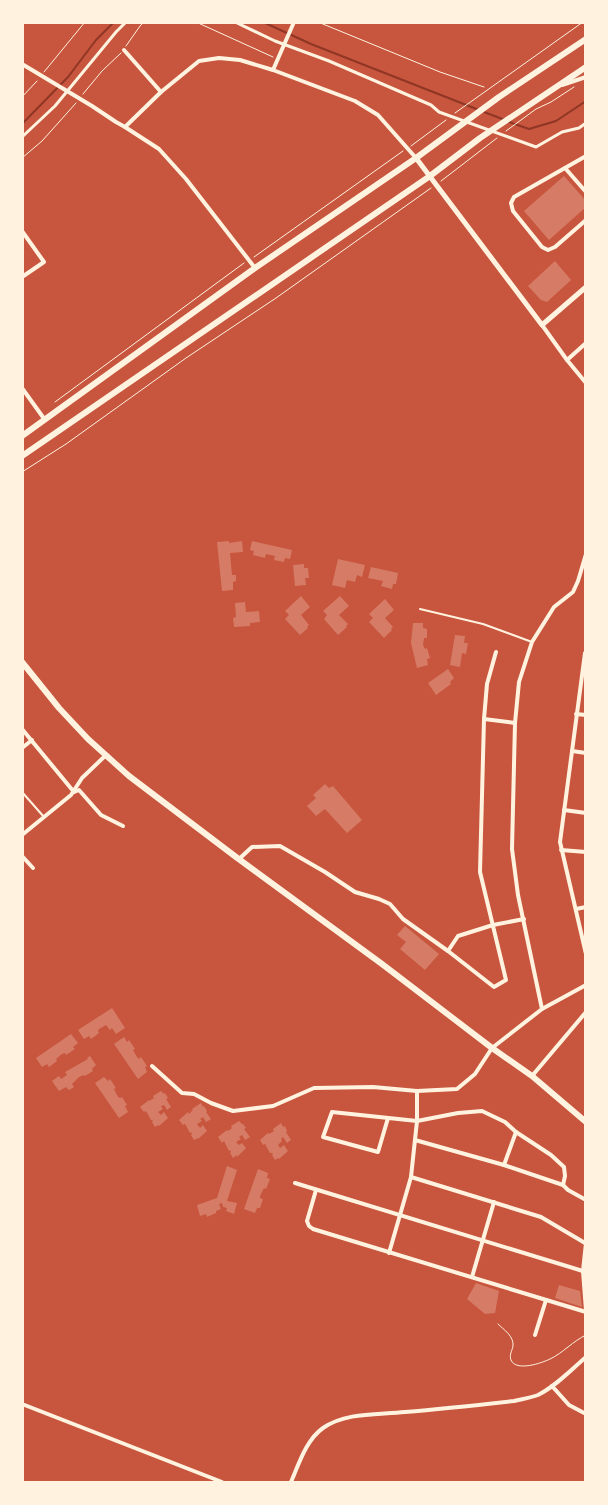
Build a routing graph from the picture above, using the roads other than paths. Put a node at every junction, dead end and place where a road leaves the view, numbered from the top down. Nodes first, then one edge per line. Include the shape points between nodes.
1 (126, 22) edge
2 (235, 22) edge
3 (294, 22) edge
4 (586, 39) edge
5 (124, 50) road end
6 (22, 64) edge
7 (586, 67) edge
8 (273, 70) junction
9 (586, 77) edge
10 (555, 87) junction
11 (161, 92) junction
12 (586, 124) edge
13 (125, 127) junction
14 (22, 137) edge
15 (586, 156) edge
16 (416, 158) junction
17 (564, 168) junction
18 (430, 176) junction
19 (586, 192) edge
20 (586, 220) edge
21 (22, 231) edge
22 (255, 268) junction
23 (22, 277) edge
24 (586, 287) edge
25 (542, 325) junction
26 (586, 343) edge
27 (567, 360) junction
28 (586, 383) edge
29 (22, 388) edge
30 (45, 420) junction
31 (22, 436) edge
32 (22, 456) edge
33 (585, 556) edge
34 (420, 609) dead end
35 (532, 642) junction
36 (496, 652) dead end
37 (585, 653) edge
38 (22, 662) edge
39 (584, 676) edge
40 (576, 714) junction
41 (586, 715) edge
42 (484, 719) junction
43 (515, 724) junction
44 (22, 729) edge
45 (32, 740) junction
46 (22, 748) edge
47 (572, 751) junction
48 (586, 753) edge
49 (105, 756) junction
50 (22, 792) edge
51 (74, 792) junction
52 (564, 810) junction
53 (586, 812) edge
54 (44, 818) junction
55 (123, 826) dead end
56 (22, 834) edge
57 (561, 850) junction
58 (586, 852) edge
59 (22, 856) edge
60 (239, 859) junction
61 (33, 868) dead end
62 (586, 907) edge
63 (576, 909) junction
64 (524, 919) junction
65 (493, 925) junction
66 (584, 946) edge
67 (448, 951) junction
68 (586, 954) edge
69 (586, 985) edge
70 (542, 1009) junction
71 (586, 1012) edge
72 (492, 1048) junction
73 (152, 1066) dead end
74 (532, 1076) junction
75 (417, 1091) junction
76 (388, 1118) junction
77 (417, 1121) junction
78 (586, 1122) edge
79 (516, 1132) junction
80 (416, 1140) junction
81 (504, 1165) junction
82 (411, 1177) junction
83 (295, 1183) dead end
84 (563, 1185) junction
85 (316, 1190) junction
86 (586, 1200) edge
87 (494, 1202) junction
88 (399, 1215) junction
89 (483, 1240) junction
90 (586, 1243) edge
91 (389, 1252) junction
92 (584, 1271) edge
93 (472, 1277) junction
94 (546, 1300) junction
95 (586, 1311) edge
96 (535, 1335) dead end
97 (586, 1357) edge
98 (552, 1386) junction
99 (22, 1404) edge
100 (586, 1414) edge
101 (222, 1482) edge
102 (290, 1482) edge

1 - 14 street via 56,106
2 - 12 street via 431,105 439,112 536,147 562,132
3 - 8 street
4 - 16 main road
5 - 11 street
6 - 13 street
7 - 10 main road
8 - 11 street via 240,60 219,58 199,61
8 - 16 street via 355,101 378,115
9 - 10 street
10 - 18 main road
11 - 13 street
13 - 22 street via 159,149
15 - 17 street
16 - 18 street
16 - 22 main road
17 - 19 street
17 - 20 street via 514,197 513,211 548,250
18 - 25 street
18 - 32 main road
21 - 23 street via 44,262
22 - 30 main road
24 - 25 street
25 - 27 street
26 - 27 street
27 - 28 street
29 - 30 street
30 - 31 main road
33 - 35 street via 573,592 554,607
34 - 35 lane via 483,624
35 - 43 street via 519,682
36 - 42 street via 487,684
37 - 39 street
38 - 49 main road via 59,708
39 - 40 street
40 - 41 street
40 - 47 street
42 - 43 street
42 - 65 street via 480,872
43 - 64 street via 512,850
44 - 45 street
45 - 46 street
45 - 51 street
47 - 48 street
47 - 52 street
49 - 51 street via 82,778
49 - 60 main road
50 - 54 lane
51 - 54 street
51 - 55 street via 79,790 101,815
52 - 53 street
52 - 57 street
54 - 56 street
57 - 58 street
57 - 63 street
59 - 61 street
60 - 67 street via 252,847 280,846 356,892 390,904 403,919
60 - 72 main road
62 - 63 street
63 - 66 street
64 - 65 street
64 - 70 street
65 - 67 street via 458,936
65 - 67 street via 506,980 494,987
66 - 68 street
69 - 70 street
70 - 72 street
71 - 74 street
72 - 74 main road
72 - 75 street via 475,1074 457,1089
73 - 75 street via 182,1094 194,1094 233,1111 274,1106 314,1088 372,1086
74 - 78 main road
75 - 77 street
76 - 76 street via 332,1112 323,1137 378,1152
76 - 77 street
77 - 79 street via 482,1111 505,1122
77 - 80 street
79 - 81 street
79 - 84 street via 564,1167
80 - 81 street
80 - 82 street
81 - 84 street
82 - 87 street
82 - 88 street
83 - 85 street
84 - 86 street
85 - 88 street
85 - 91 street via 307,1221 309,1226
87 - 89 street
87 - 90 street via 541,1217
88 - 89 street
88 - 91 street
89 - 92 street
89 - 93 street
90 - 92 street
91 - 93 street
92 - 95 street
93 - 94 street
94 - 95 street
94 - 96 street
97 - 98 street
98 - 100 street via 569,1405
98 - 102 street via 537,1395 514,1401 363,1415 335,1421 314,1436
99 - 101 street

